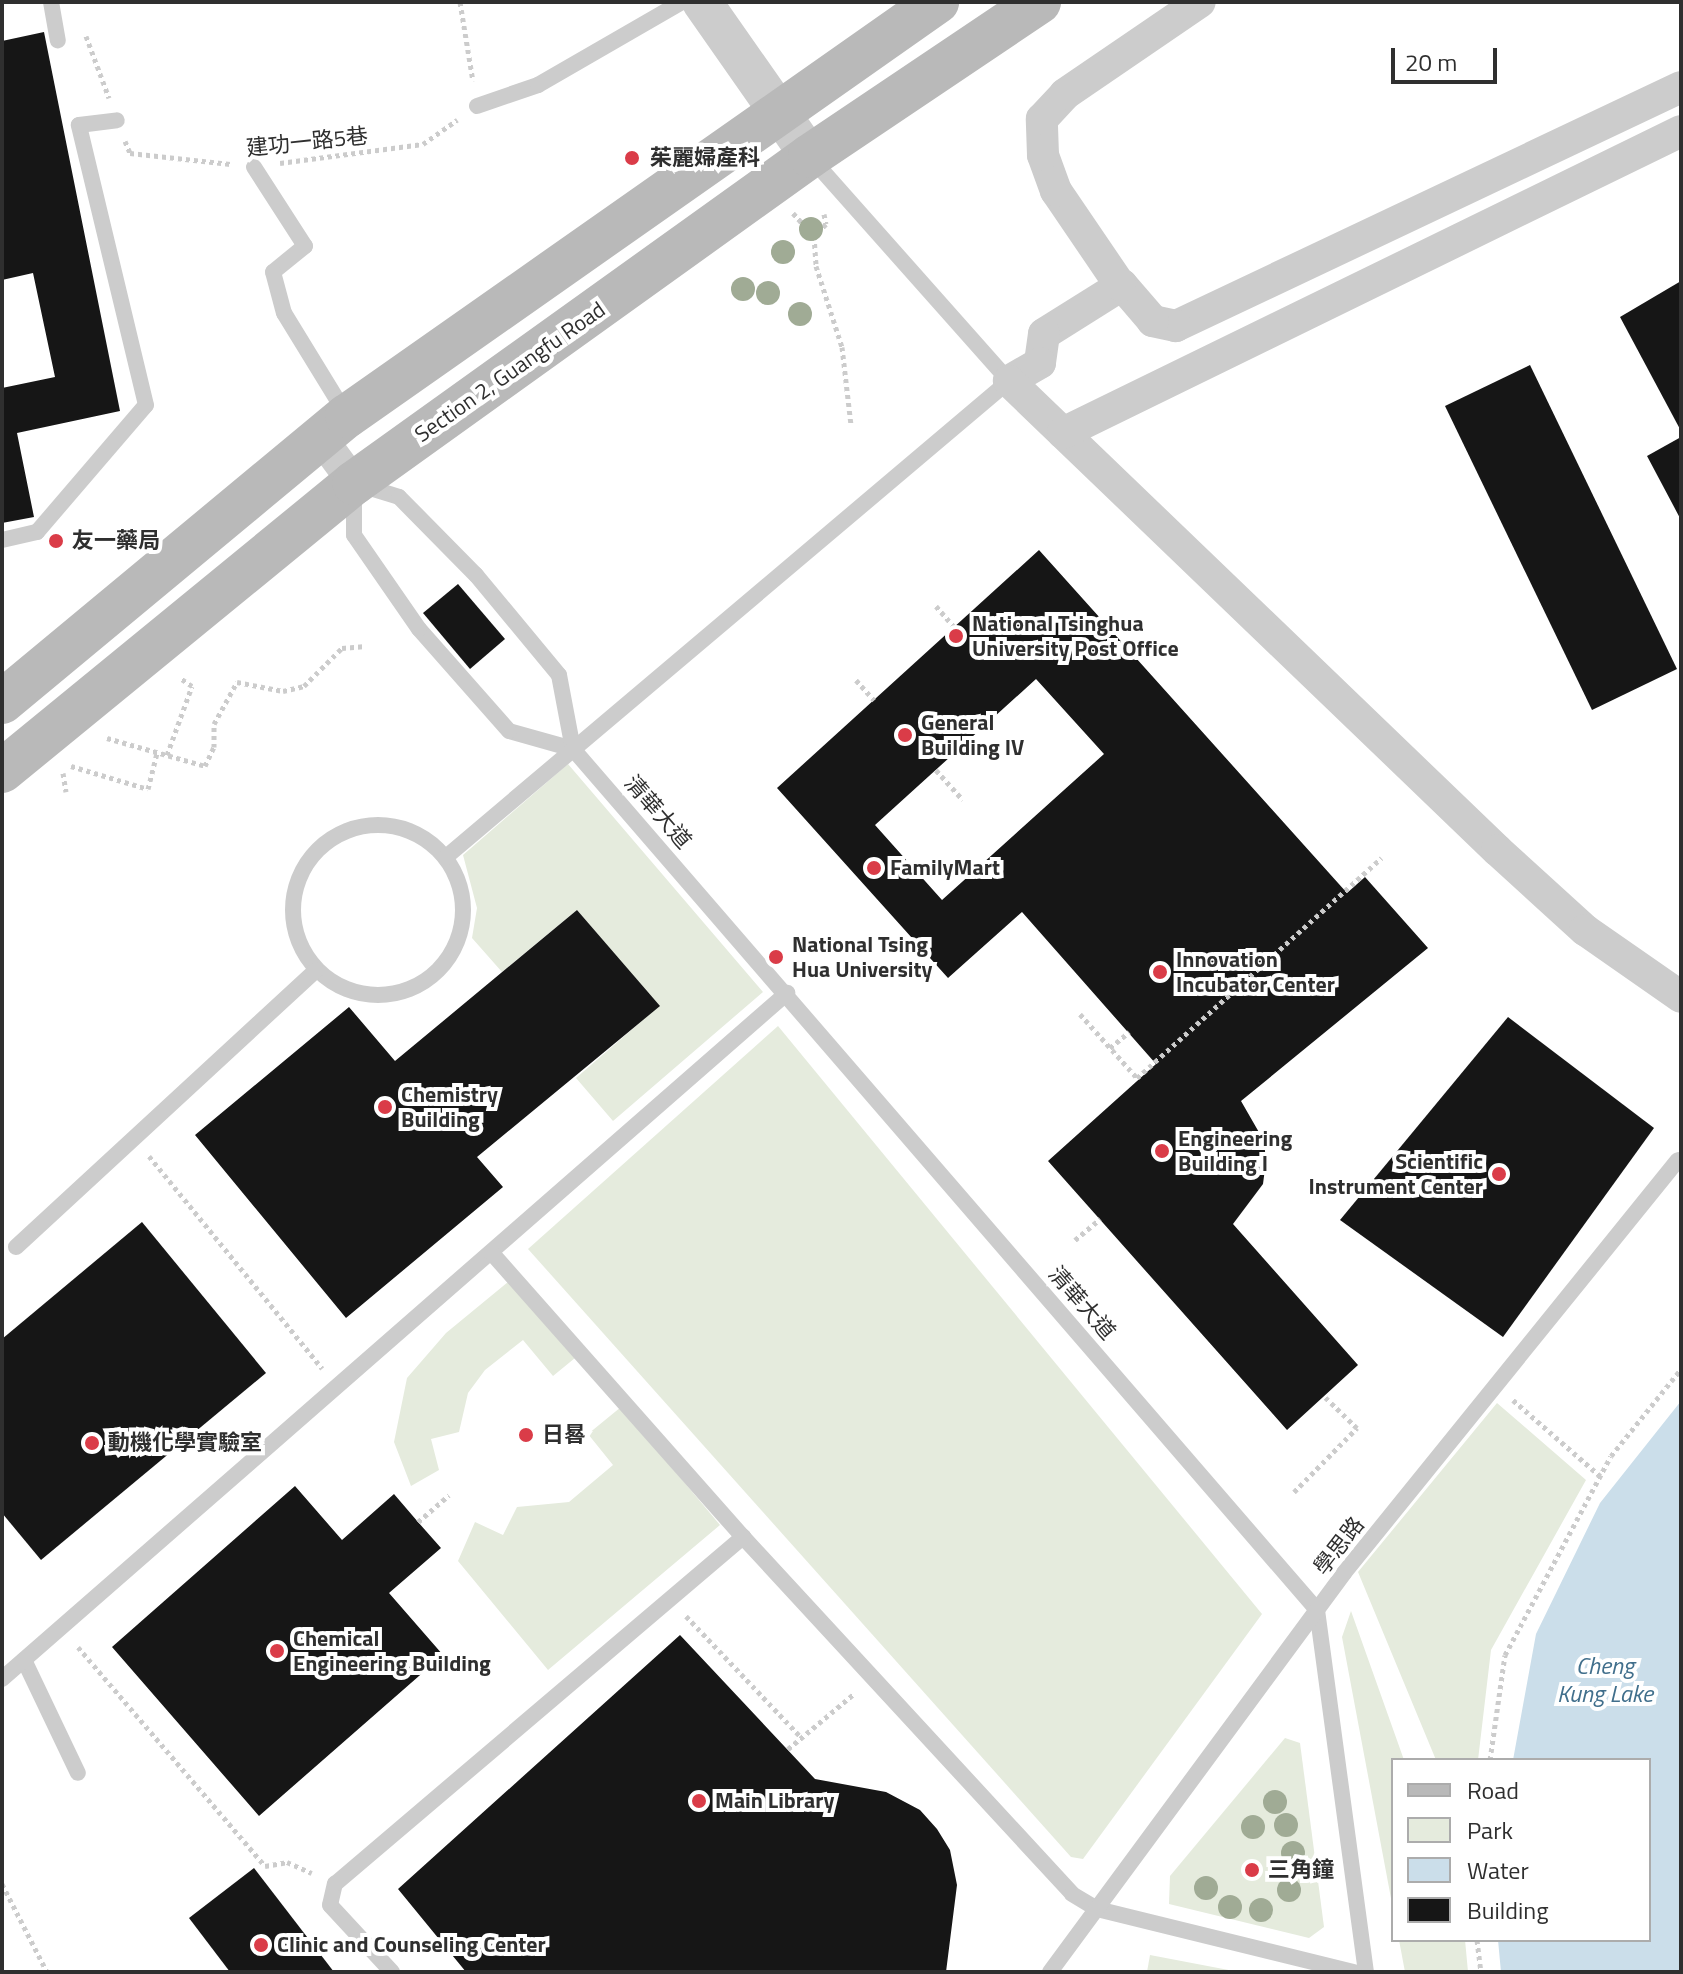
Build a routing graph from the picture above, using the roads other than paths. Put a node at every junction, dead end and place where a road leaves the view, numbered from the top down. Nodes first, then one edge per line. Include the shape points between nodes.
1 (51, 2) edge
2 (682, 2) edge
3 (702, 2) edge
4 (937, 2) edge
5 (1039, 2) edge
6 (1200, 2) edge
7 (58, 40) road end
8 (1681, 87) edge
9 (477, 106) road end
10 (775, 113) junction
11 (117, 120) road end
12 (1681, 131) edge
13 (810, 156) junction
14 (254, 167) road end
15 (1120, 285) junction
16 (1009, 381) junction
17 (334, 427) junction
18 (1063, 433) junction
19 (354, 483) junction
20 (2, 540) edge
21 (2, 702) edge
22 (573, 749) junction
23 (2, 771) edge
24 (446, 857) junction
25 (316, 970) junction
26 (787, 993) junction
27 (1681, 997) edge
28 (1678, 1160) dead end
29 (16, 1247) dead end
30 (491, 1252) junction
31 (743, 1537) junction
32 (1317, 1610) junction
33 (24, 1660) junction
34 (2, 1679) edge
35 (78, 1773) dead end
36 (1097, 1909) junction
37 (392, 1972) edge
38 (1050, 1972) edge
39 (1354, 1972) edge
40 (1366, 1972) edge

1 - 7 lane
2 - 9 lane via 538,85
3 - 10 street
4 - 10 main road
5 - 13 main road, Section 2, Guangfu Road
6 - 15 street via 1065,94 1042,119 1043,155 1056,191
8 - 15 street via 1176,326 1153,321
10 - 13 street
10 - 17 main road
11 - 20 lane via 79,125 146,405 37,532
12 - 18 street
13 - 16 lane
13 - 19 main road, Section 2, Guangfu Road
14 - 17 lane via 305,246 273,272 284,313
15 - 16 street via 1044,334 1040,363
16 - 18 street
16 - 22 lane
17 - 19 street
17 - 21 main road
18 - 27 street via 1497,850 1585,930
19 - 22 lane via 399,497 559,675
19 - 22 lane via 354,535 419,629 509,731
19 - 23 main road, Section 2, Guangfu Road
22 - 24 lane
22 - 26 lane, 清華大道
24 - 25 lane via 464,912 444,966 395,995 366,996 332,984
24 - 25 lane via 426,838 373,824 322,845 294,892 300,946
25 - 29 lane
26 - 30 lane
26 - 32 lane, 清華大道
28 - 32 lane, 學思路
30 - 31 lane
30 - 33 lane
31 - 36 lane via 1072,1894
31 - 37 lane via 335,1884 330,1905
32 - 36 lane, 學思路
32 - 40 lane
33 - 34 lane
33 - 35 lane
36 - 38 lane, 學思路
36 - 39 lane

